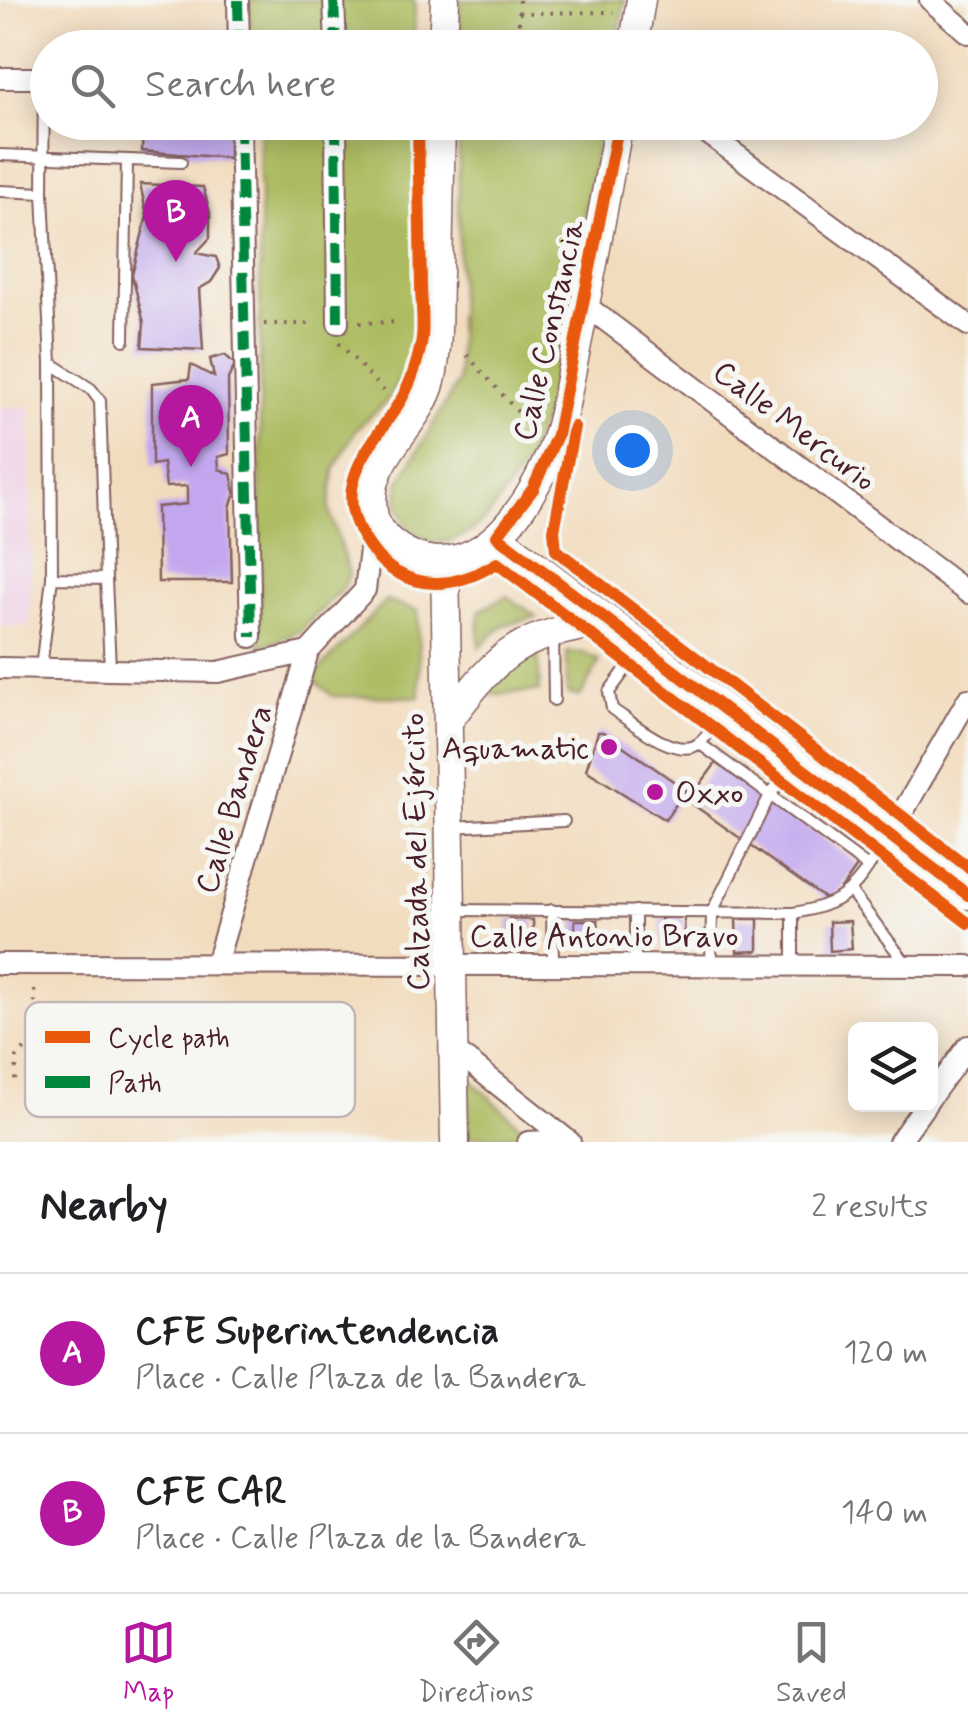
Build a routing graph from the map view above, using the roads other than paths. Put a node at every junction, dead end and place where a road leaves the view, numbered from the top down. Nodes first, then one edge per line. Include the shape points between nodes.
1 (238, 0) edge
2 (334, 0) edge
3 (445, 0) edge
4 (930, 0) edge
5 (239, 30) edge
6 (335, 30) edge
7 (444, 30) edge
8 (968, 33) edge
9 (0, 78) edge
10 (30, 78) edge
11 (44, 140) edge
12 (240, 140) edge
13 (336, 140) edge
14 (441, 140) edge
15 (616, 140) edge
16 (716, 140) edge
17 (0, 155) edge
18 (44, 156) junction
19 (127, 160) junction
20 (181, 162) dead end
21 (0, 192) edge
22 (44, 193) junction
23 (585, 305) junction
24 (968, 325) edge
25 (335, 330) road end
26 (124, 340) dead end
27 (51, 363) junction
28 (374, 518) junction
29 (497, 536) junction
30 (445, 561) junction
31 (52, 578) junction
32 (106, 579) junction
33 (968, 593) edge
34 (609, 620) junction
35 (553, 632) junction
36 (251, 638) dead end
37 (643, 646) junction
38 (308, 652) junction
39 (0, 668) edge
40 (41, 668) junction
41 (110, 670) junction
42 (968, 699) edge
43 (554, 700) dead end
44 (726, 710) junction
45 (449, 720) junction
46 (698, 744) junction
47 (796, 764) junction
48 (770, 795) junction
49 (564, 822) dead end
50 (450, 827) junction
51 (889, 836) junction
52 (868, 867) junction
53 (851, 892) junction
54 (968, 895) edge
55 (451, 910) junction
56 (552, 910) junction
57 (636, 911) junction
58 (712, 912) junction
59 (793, 913) junction
60 (0, 964) edge
61 (216, 964) junction
62 (452, 965) junction
63 (553, 965) junction
64 (635, 966) junction
65 (711, 966) junction
66 (792, 966) junction
67 (908, 966) junction
68 (968, 966) edge
69 (968, 1046) edge
70 (454, 1049) junction
71 (938, 1087) edge
72 (920, 1112) edge
73 (568, 1141) edge
74 (455, 1142) edge
75 (528, 1142) edge
76 (898, 1142) edge

1 - 5 street
2 - 6 street
3 - 7 main road
4 - 8 street
9 - 10 street
11 - 18 lane
12 - 36 street
13 - 25 street
14 - 28 main road via 435,358 418,410 376,475
15 - 23 main road, Calle Constancia
16 - 24 street
17 - 18 lane
18 - 19 lane
18 - 22 lane
19 - 20 lane
19 - 26 lane
21 - 22 lane
22 - 27 lane
23 - 29 main road, Calle Constancia via 553,448 533,490
23 - 33 street, Calle Mercurio
27 - 31 lane
27 - 32 lane via 100,402
28 - 30 main road via 402,550
28 - 38 street via 365,590
29 - 30 main road
29 - 34 main road
30 - 45 main road, Calzada del Ejército
31 - 32 lane
31 - 40 lane
32 - 41 lane
34 - 35 main road
34 - 37 main road
35 - 43 lane
35 - 45 main road via 498,661
37 - 44 main road
37 - 46 lane via 608,692 612,709 672,747
38 - 41 street via 218,672
38 - 61 street, Calle Bandera
39 - 40 street
40 - 41 street
42 - 51 street
44 - 46 lane
44 - 47 main road
45 - 50 main road, Calzada del Ejército
46 - 48 lane
47 - 48 lane
47 - 51 main road
48 - 52 lane
48 - 58 lane
49 - 50 lane
50 - 55 main road, Calzada del Ejército
51 - 52 lane
51 - 54 main road
52 - 53 lane
53 - 59 lane
53 - 67 lane
55 - 56 lane
55 - 62 main road, Calzada del Ejército
56 - 57 lane
56 - 63 lane
57 - 58 lane
57 - 64 lane
58 - 59 lane
58 - 65 lane
59 - 66 lane
60 - 61 street, Calle Antonio Bravo
61 - 62 street, Calle Antonio Bravo
62 - 63 street, Calle Antonio Bravo
62 - 70 main road, Calzada del Ejército
63 - 64 street, Calle Antonio Bravo
64 - 65 street, Calle Antonio Bravo
65 - 66 street, Calle Antonio Bravo
66 - 67 street, Calle Antonio Bravo
67 - 68 street, Calle Antonio Bravo
69 - 71 street
70 - 73 street
70 - 74 main road, Calzada del Ejército
72 - 76 street
73 - 75 street

